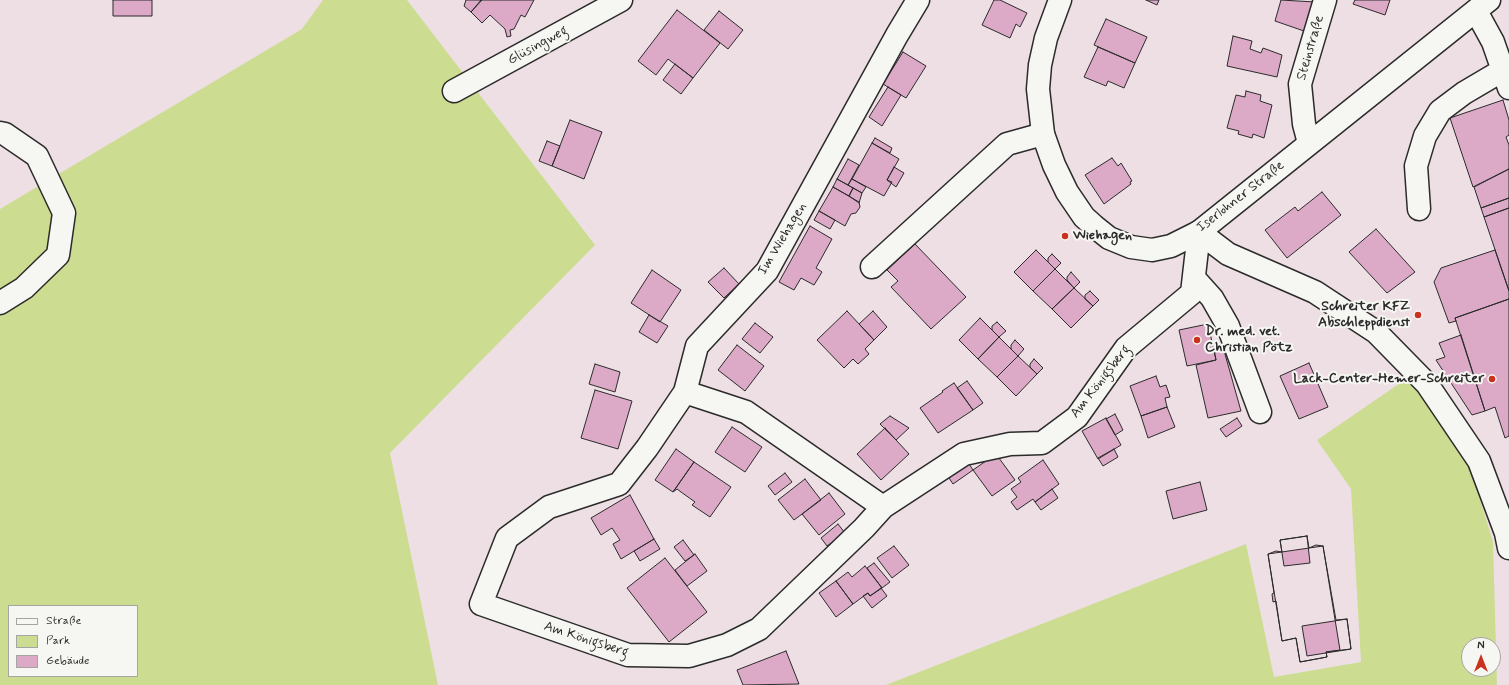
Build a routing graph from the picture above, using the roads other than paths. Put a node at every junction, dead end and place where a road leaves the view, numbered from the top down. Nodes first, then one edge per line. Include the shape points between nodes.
1 (621, 0) edge
2 (918, 0) edge
3 (1060, 0) edge
4 (1325, 0) edge
5 (1483, 5) edge
6 (1506, 79) edge
7 (454, 92) dead end
8 (1043, 134) junction
9 (2, 135) edge
10 (1309, 143) junction
11 (1419, 209) dead end
12 (1199, 232) junction
13 (872, 267) dead end
14 (1194, 278) junction
15 (0, 303) edge
16 (685, 392) junction
17 (1260, 412) dead end
18 (619, 484) joint
19 (883, 506) junction
20 (1509, 548) edge

1 - 7 street, Glüsingweg
2 - 16 street, Im Wiehagen via 767,271 697,346
3 - 8 street, Iserlohner Straße via 1046,38 1040,65 1038,89
4 - 10 street, Steinstraße via 1300,84 1304,124
5 - 6 street
5 - 10 street, Iserlohner Straße
6 - 11 street via 1464,93 1440,111 1425,136 1416,166
8 - 12 street, Iserlohner Straße via 1067,192 1084,217 1109,238 1131,247 1152,250 1171,246
8 - 13 street via 1007,144
9 - 15 street via 38,156 64,213 58,255 24,288
10 - 12 street, Iserlohner Straße
12 - 14 street, Am Königsberg
12 - 20 street via 1228,254 1315,292 1376,332 1427,384 1479,461 1506,533
14 - 17 street via 1212,298 1228,326
14 - 19 street, Am Königsberg via 1192,293 1126,348 1077,417 1042,443 1010,444 964,454
16 - 18 street, Im Wiehagen
16 - 19 street via 746,412
18 - 19 street, Am Königsberg via 549,506 507,538 481,604 628,655 689,656 727,645 759,629 864,528

